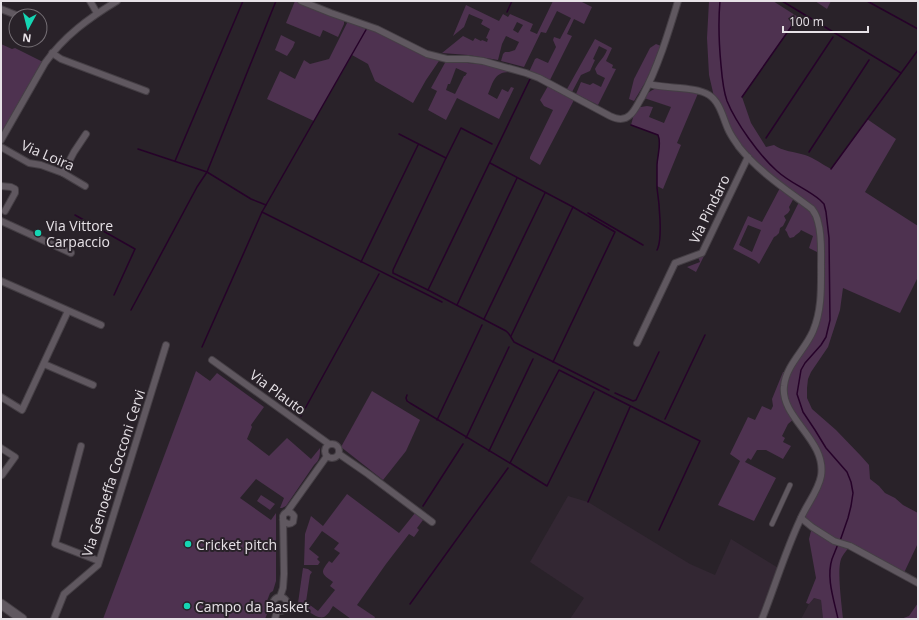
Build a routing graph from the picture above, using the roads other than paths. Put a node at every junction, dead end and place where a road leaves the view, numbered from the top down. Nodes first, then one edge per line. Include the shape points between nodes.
1 (90, 1) edge
2 (117, 1) edge
3 (301, 1) edge
4 (678, 1) edge
5 (97, 13) junction
6 (52, 53) junction
7 (649, 84) junction
8 (146, 91) dead end
9 (86, 134) dead end
10 (1, 140) edge
11 (1, 147) edge
12 (748, 156) junction
13 (63, 173) junction
14 (1, 186) edge
15 (85, 186) dead end
16 (6, 211) dead end
17 (1, 221) edge
18 (71, 253) dead end
19 (1, 281) edge
20 (68, 311) junction
21 (101, 324) dead end
22 (637, 343) dead end
23 (166, 345) dead end
24 (212, 360) dead end
25 (44, 364) junction
26 (93, 385) dead end
27 (1, 397) edge
28 (330, 444) junction
29 (81, 446) dead end
30 (1, 448) edge
31 (340, 454) junction
32 (327, 456) junction
33 (1, 474) edge
34 (790, 485) dead end
35 (300, 494) junction
36 (286, 512) junction
37 (294, 514) junction
38 (801, 518) junction
39 (283, 520) junction
40 (432, 522) dead end
41 (292, 523) junction
42 (772, 524) dead end
43 (284, 546) junction
44 (99, 561) junction
45 (918, 583) edge
46 (280, 597) junction
47 (1, 604) edge
48 (277, 610) junction
49 (22, 619) edge
50 (54, 619) edge
51 (275, 619) edge
52 (762, 619) edge

1 - 5 street
2 - 5 street
3 - 7 street via 377,29 427,54 447,59 483,61 526,73 614,118 623,119 630,116
4 - 7 street
5 - 6 street via 73,31
6 - 8 street via 61,59
6 - 10 street
7 - 12 street via 701,91 710,95 716,101 731,135
9 - 13 street
11 - 13 street, Via Loira via 29,163
12 - 22 street, Via Pindaro via 702,253 675,263
12 - 38 street via 777,183 812,209 820,229 821,289 818,317 811,336 787,373 783,388 786,403 817,450 821,464 821,477
13 - 15 street, Via Loira
14 - 16 street via 15,189
17 - 18 street
19 - 20 street
20 - 21 street
20 - 25 street
23 - 44 street, Via Genoeffa Cocconi Cervi
24 - 28 street, Via Plauto
25 - 26 street
25 - 27 street via 22,410
28 - 31 street, Via Plauto via 338,446
28 - 32 street via 325,449
29 - 44 street via 55,544
30 - 33 street via 15,457
31 - 32 street via 333,458
31 - 40 street, Via Plauto
32 - 35 street
34 - 42 street
35 - 36 street
35 - 37 street
36 - 37 street
36 - 39 street
37 - 41 street
38 - 45 street via 834,541 850,546
38 - 52 street
39 - 41 street
39 - 43 street
41 - 43 street
43 - 46 street via 283,588
44 - 50 street, Via Genoeffa Cocconi Cervi via 64,594
46 - 48 street via 273,603
46 - 48 street via 285,598 288,605 285,610
47 - 49 main road
48 - 51 street

